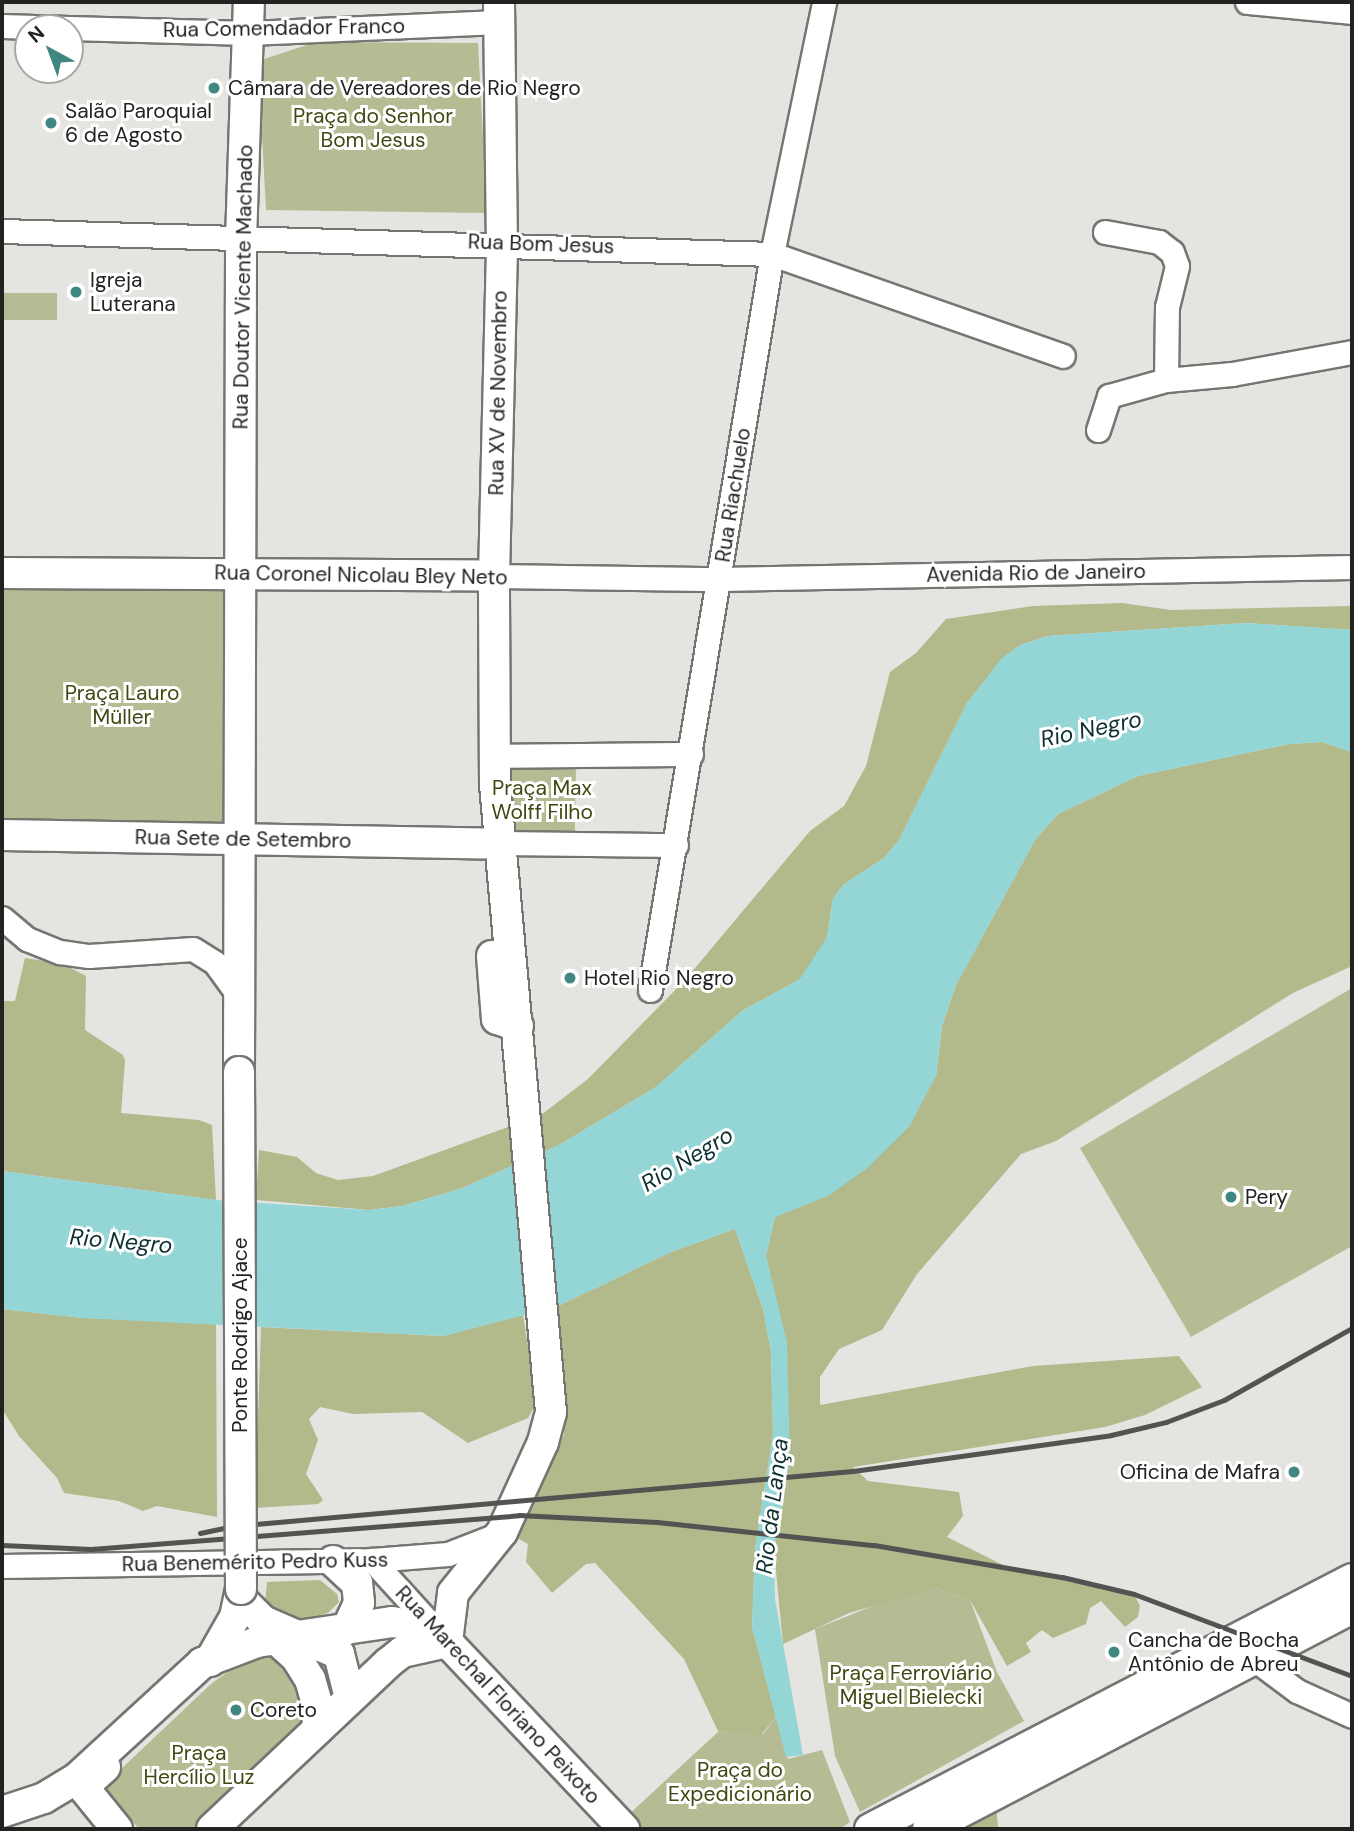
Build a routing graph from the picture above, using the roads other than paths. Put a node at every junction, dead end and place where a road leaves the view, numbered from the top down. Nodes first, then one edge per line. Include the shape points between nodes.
1 (249, 2) edge
2 (824, 2) edge
3 (1247, 2) edge
4 (499, 12) edge
5 (1352, 12) edge
6 (84, 28) edge
7 (249, 33) junction
8 (2, 231) edge
9 (1105, 232) dead end
10 (241, 240) junction
11 (499, 243) junction
12 (772, 254) junction
13 (1352, 352) edge
14 (1063, 356) dead end
15 (1166, 380) junction
16 (1098, 430) dead end
17 (1352, 567) edge
18 (2, 573) edge
19 (241, 573) junction
20 (494, 576) junction
21 (720, 579) junction
22 (691, 754) junction
23 (495, 756) junction
24 (2, 835) edge
25 (242, 838) junction
26 (493, 843) junction
27 (676, 845) junction
28 (2, 918) edge
29 (650, 990) dead end
30 (239, 996) junction
31 (502, 1532) junction
32 (372, 1560) junction
33 (333, 1561) junction
34 (2, 1566) edge
35 (1352, 1579) edge
36 (241, 1593) junction
37 (1352, 1608) edge
38 (347, 1629) junction
39 (440, 1635) junction
40 (289, 1638) junction
41 (1242, 1651) junction
42 (211, 1660) junction
43 (350, 1698) junction
44 (1352, 1717) edge
45 (318, 1729) junction
46 (2, 1812) edge
47 (117, 1829) edge
48 (212, 1829) edge
49 (624, 1829) edge
50 (870, 1829) edge
51 (928, 1829) edge

1 - 7 main road, Rua Doutor Vicente Machado
2 - 12 street, Rua Riachuelo
3 - 5 street
4 - 7 street, Rua Comendador Franco
4 - 11 main road, Rua XV de Novembro
6 - 7 street, Rua Comendador Franco
7 - 10 main road, Rua Doutor Vicente Machado
8 - 10 street, Rua Bom Jesus
9 - 15 street via 1159,242 1172,252 1177,266 1167,307
10 - 11 street, Rua Bom Jesus
10 - 19 main road, Rua Doutor Vicente Machado
11 - 12 street, Rua Bom Jesus
11 - 20 main road, Rua XV de Novembro
12 - 14 street, Rua Bom Jesus
12 - 21 street, Rua Riachuelo
13 - 15 street via 1232,374
15 - 16 street via 1109,396
17 - 21 street, Avenida Rio de Janeiro
18 - 19 main road, Rua Coronel Nicolau Bley Neto
19 - 20 main road, Rua Coronel Nicolau Bley Neto
19 - 25 main road, Rua Doutor Vicente Machado
20 - 21 street, Rua Coronel Nicolau Bley Neto
20 - 23 main road, Rua XV de Novembro
21 - 22 street, Rua Riachuelo
22 - 23 street
22 - 27 street, Rua Riachuelo
23 - 26 main road, Rua XV de Novembro
24 - 25 main road, Rua Sete de Setembro
25 - 26 main road, Rua Sete de Setembro
25 - 30 main road
26 - 27 street, Rua Sete de Setembro
26 - 31 main road, Rua XV de Novembro via 496,1016 502,1024 518,1026 549,1425
27 - 29 street, Rua Riachuelo
28 - 30 street via 27,939 60,952 89,956 193,949 215,963
30 - 36 main road, Ponte Rodrigo Ajace, bridge
31 - 32 street, Rua Benemérito Pedro Kuss via 464,1550
31 - 39 main road, Rua XV de Novembro via 453,1593
32 - 33 street, Rua Benemérito Pedro Kuss
32 - 39 street, Rua Marechal Floriano Peixoto
33 - 34 street, Rua Benemérito Pedro Kuss
33 - 38 main road via 357,1583 359,1603
35 - 41 main road
36 - 40 main road via 262,1621
36 - 42 main road
37 - 41 main road
38 - 39 main road via 391,1622
38 - 40 main road
39 - 43 main road via 402,1652
39 - 49 main road, Rua Marechal Floriano Peixoto
40 - 42 main road via 237,1647
40 - 43 main road via 339,1654
40 - 45 main road via 310,1679
41 - 44 street via 1297,1691
41 - 50 main road
41 - 51 main road
42 - 46 main road via 202,1662 77,1778 44,1798
42 - 47 main road via 209,1670 83,1787
43 - 45 main road
45 - 48 main road

